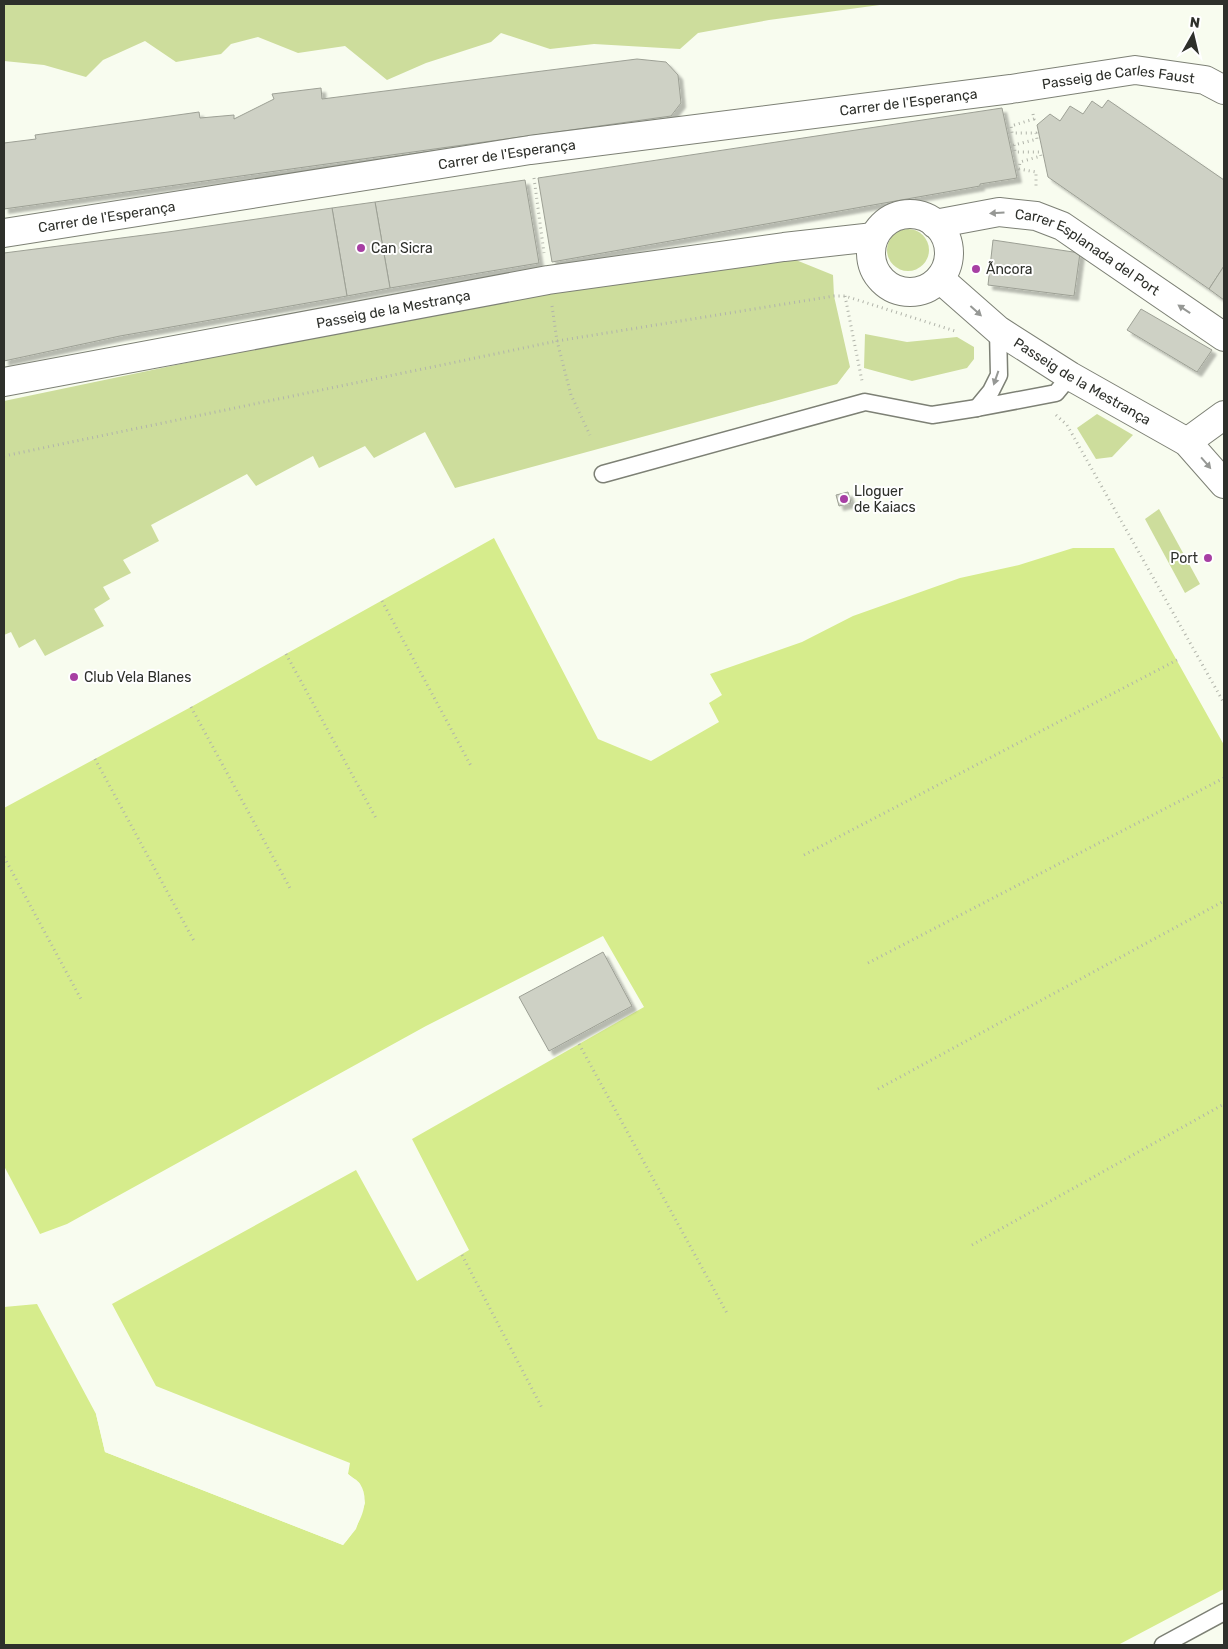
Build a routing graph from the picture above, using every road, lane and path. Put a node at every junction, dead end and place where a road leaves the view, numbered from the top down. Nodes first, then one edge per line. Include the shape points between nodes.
1 (1011, 89) joint
2 (1224, 90) edge
3 (1025, 112) dead end
4 (530, 150) junction
5 (1036, 172) dead end
6 (936, 224) junction
7 (4, 233) edge
8 (872, 249) junction
9 (940, 279) junction
10 (548, 280) junction
11 (844, 296) junction
12 (998, 330) junction
13 (961, 333) dead end
14 (1224, 337) edge
15 (557, 341) junction
16 (858, 361) dead end
17 (1070, 376) junction
18 (4, 382) edge
19 (1038, 396) junction
20 (977, 408) junction
21 (1224, 415) edge
22 (590, 435) dead end
23 (1188, 442) junction
24 (4, 456) edge
25 (603, 474) dead end
26 (1224, 484) edge
27 (382, 601) dead end
28 (286, 654) dead end
29 (1177, 660) dead end
30 (1224, 703) edge
31 (191, 707) dead end
32 (95, 759) dead end
33 (472, 766) dead end
34 (1224, 778) edge
35 (377, 820) dead end
36 (804, 855) dead end
37 (4, 857) edge
38 (291, 890) dead end
39 (1224, 901) edge
40 (194, 941) dead end
41 (868, 963) dead end
42 (82, 1001) dead end
43 (579, 1044) dead end
44 (878, 1089) dead end
45 (1224, 1104) edge
46 (972, 1245) dead end
47 (462, 1255) dead end
48 (728, 1316) dead end
49 (542, 1408) dead end
50 (1224, 1612) edge
51 (1163, 1645) edge

1 - 2 street, Passeig de Carles Faust via 1135,70 1205,80
1 - 4 street, Carrer de l'Esperança
3 - 5 path via 1033,111 1034,119 1011,126 1012,133 1036,133 1037,139 1014,145 1015,152 1040,152 1041,156 1020,162 1019,168
4 - 7 street, Carrer de l'Esperança
4 - 10 path
6 - 8 street via 914,214 890,219
6 - 9 street via 949,250
14 -> 6 street, Carrer Esplanada del Port via 1062,226 1036,216 998,212
8 - 9 street via 875,273 894,289 919,292
8 - 10 street, Passeig de la Mestrança via 784,247
9 -> 12 street, Passeig de la Mestrança
10 - 15 path
10 - 18 street, Passeig de la Mestrança
11 - 13 path
11 - 15 path
11 - 16 path
12 - 17 street, Passeig de la Mestrança
12 -> 20 lane via 999,375
15 - 22 path via 571,395
15 - 24 path
17 - 19 lane via 1056,393
17 - 23 street, Passeig de la Mestrança
19 - 20 lane
19 - 30 path via 1067,425
20 - 25 lane via 932,415 865,402
21 - 23 street
23 -> 26 street, Passeig de la Mestrança
27 - 33 path
28 - 35 path
29 - 36 path
31 - 38 path
32 - 40 path
34 - 41 path
37 - 42 path
39 - 44 path
43 - 48 path
45 - 46 path
47 - 49 path
50 - 51 lane

